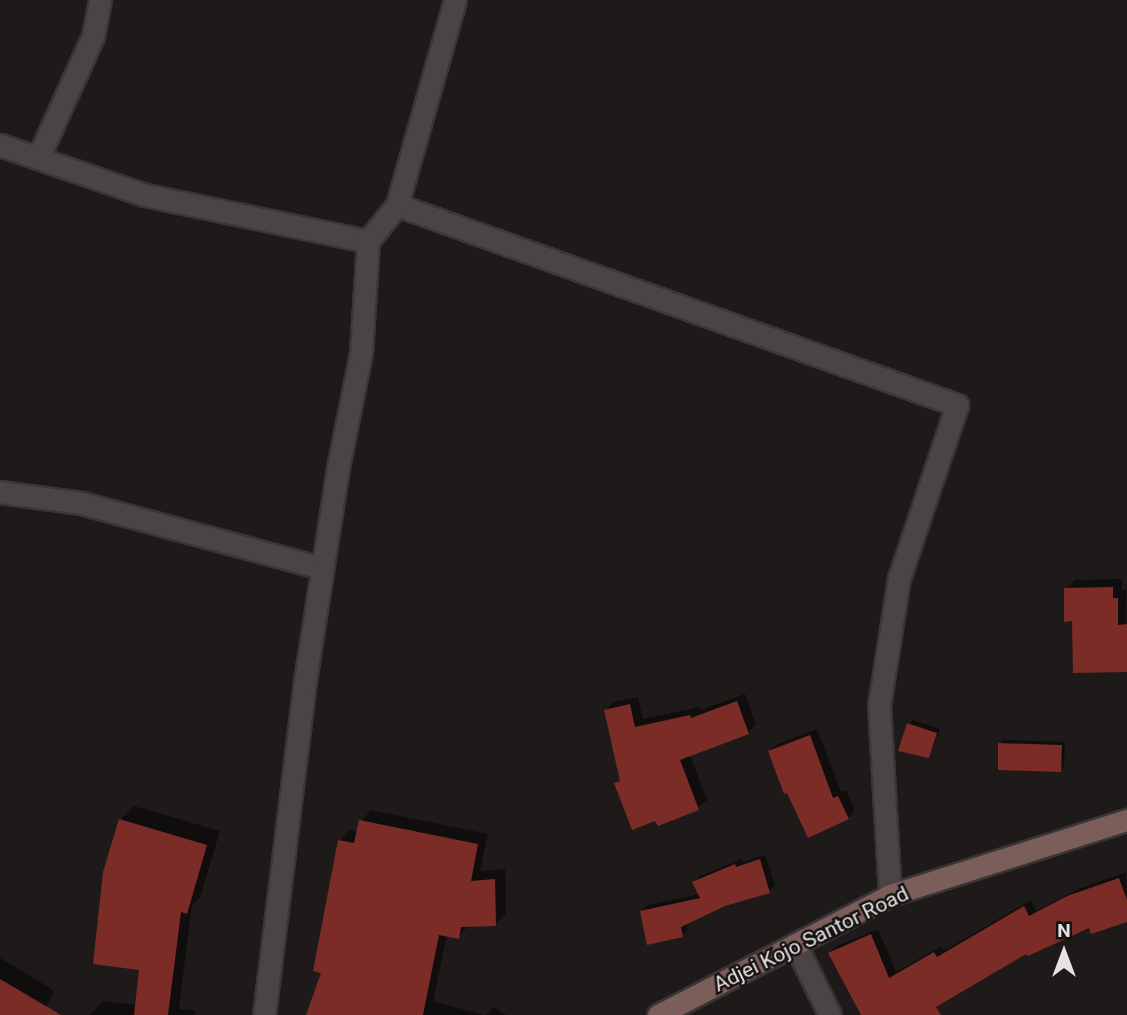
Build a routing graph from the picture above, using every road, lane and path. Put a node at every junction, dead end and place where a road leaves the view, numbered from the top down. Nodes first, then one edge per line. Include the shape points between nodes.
1 (100, 0) edge
2 (456, 0) edge
3 (0, 145) edge
4 (38, 158) junction
5 (397, 205) junction
6 (368, 241) junction
7 (0, 492) edge
8 (322, 568) junction
9 (1127, 820) edge
10 (890, 895) junction
11 (794, 944) junction
12 (264, 1015) edge
13 (658, 1015) edge
14 (830, 1015) edge

1 - 4 street via 93,36
2 - 5 street
3 - 4 street
4 - 6 street via 145,195
5 - 6 street
5 - 10 street via 957,405 899,578 879,705
6 - 8 street via 361,353
7 - 8 street via 81,503
8 - 12 street
9 - 10 street, Adjei Kojo Santor Road
10 - 11 street, Adjei Kojo Santor Road
11 - 13 street, Adjei Kojo Santor Road
11 - 14 street

